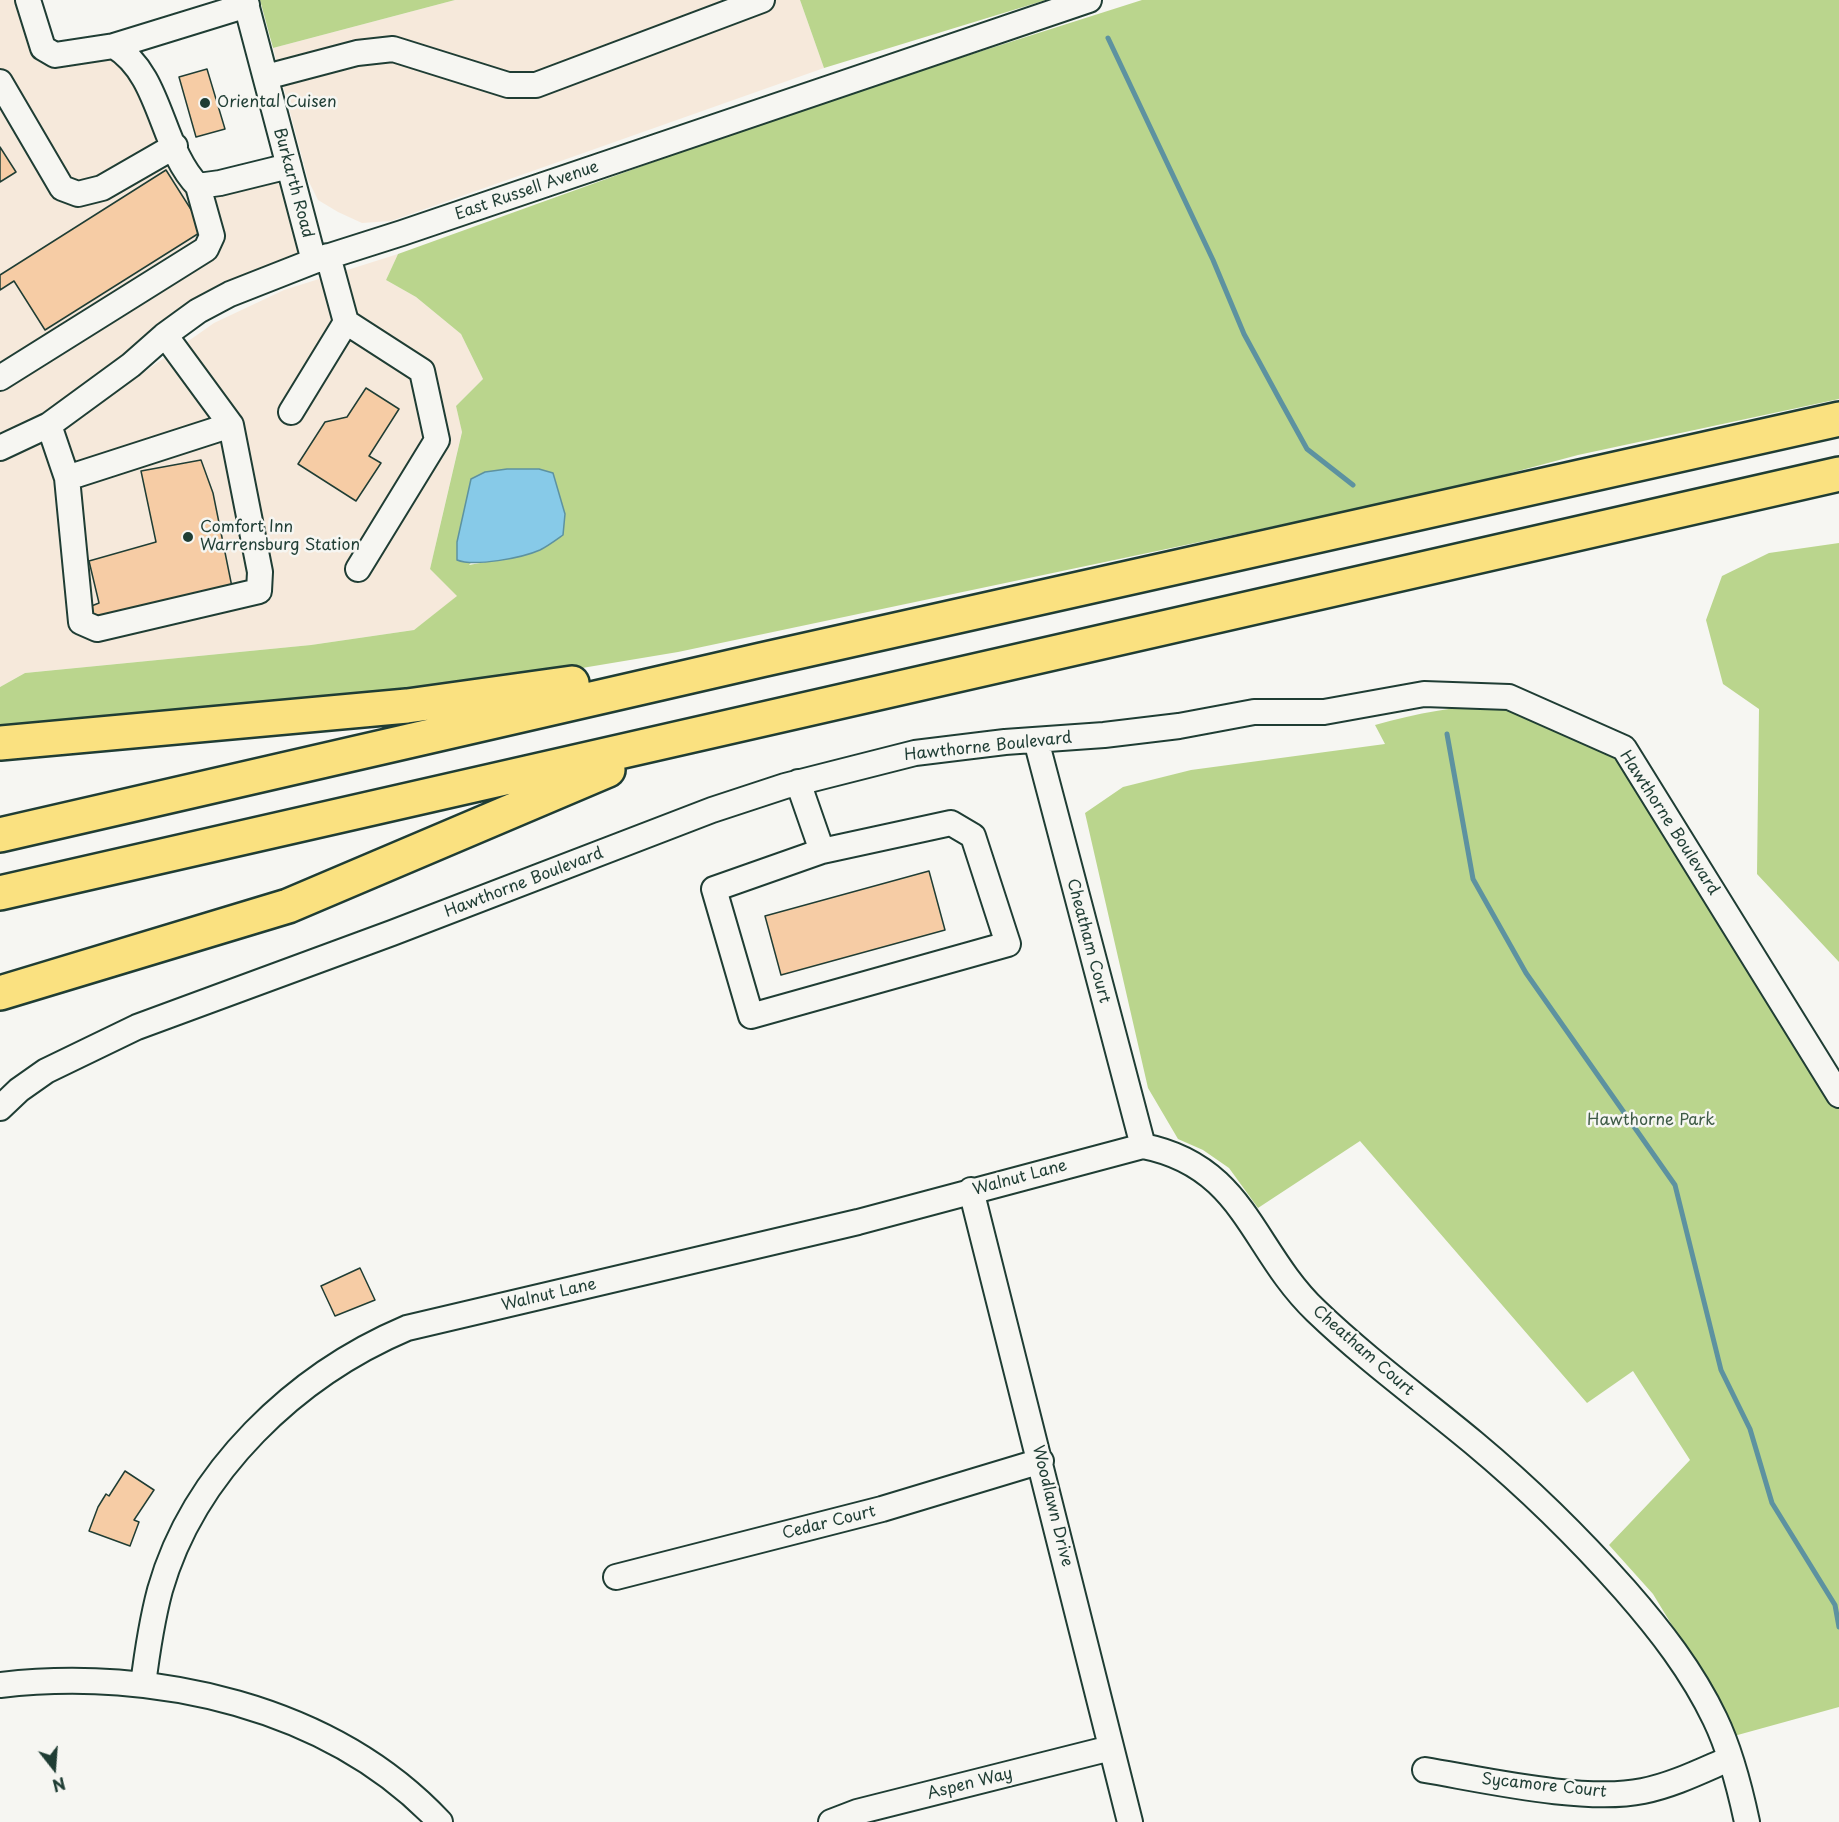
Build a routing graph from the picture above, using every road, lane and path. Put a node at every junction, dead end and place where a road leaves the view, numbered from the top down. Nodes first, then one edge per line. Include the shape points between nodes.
1 (28, 0) edge
2 (762, 0) edge
3 (1089, 0) edge
4 (246, 2) edge
5 (202, 9) edge
6 (114, 46) junction
7 (266, 77) junction
8 (0, 82) edge
9 (175, 146) junction
10 (289, 166) junction
11 (198, 186) junction
12 (321, 258) junction
13 (346, 322) junction
14 (165, 335) junction
15 (0, 378) edge
16 (291, 412) dead end
17 (1839, 419) edge
18 (49, 425) junction
19 (231, 425) junction
20 (0, 448) edge
21 (1839, 474) edge
22 (67, 478) junction
23 (358, 569) dead end
24 (761, 660) junction
25 (678, 738) junction
26 (1036, 740) junction
27 (0, 743) edge
28 (798, 782) junction
29 (0, 835) edge
30 (822, 851) junction
31 (0, 893) edge
32 (0, 993) edge
33 (1839, 1095) edge
34 (0, 1108) edge
35 (1143, 1146) junction
36 (971, 1190) junction
37 (1041, 1461) junction
38 (616, 1577) dead end
39 (143, 1684) junction
40 (0, 1685) edge
41 (1110, 1748) junction
42 (1729, 1759) junction
43 (1425, 1770) dead end
44 (440, 1822) edge
45 (831, 1822) edge
46 (1130, 1822) edge
47 (1747, 1822) edge

1 - 6 street via 43,48 55,55
2 - 7 street via 536,85 508,85 393,49 357,53
3 - 12 street, East Russell Avenue
4 - 5 street
4 - 7 street, Burkarth Road
5 - 6 street
6 - 9 street via 127,54 141,73
7 - 10 street, Burkarth Road
8 - 9 street via 62,188 78,194 102,188
9 - 11 street via 188,176
10 - 11 street
10 - 12 street, Burkarth Road
11 - 15 street via 212,236 206,249
12 - 13 street, Burkarth Road
12 - 14 street, East Russell Avenue via 230,294
13 - 16 street
13 - 23 street via 422,371 437,440
14 - 18 street, East Russell Avenue via 131,366
14 - 19 street
17 - 24 highway
18 - 20 street, East Russell Avenue
18 - 22 street
19 - 22 street
19 - 22 street via 260,572 259,591 97,629 81,622
21 - 25 highway
24 - 27 highway via 407,706
24 - 29 highway
25 - 31 highway
25 - 32 highway via 288,906
26 - 28 street, Hawthorne Boulevard via 915,753
26 - 33 street, Hawthorne Boulevard via 1179,726 1254,712 1324,712 1424,694 1509,697 1624,748
26 - 35 street, Cheatham Court
28 - 30 street
28 - 34 street, Hawthorne Boulevard via 712,810 137,1027 46,1071
30 - 30 street via 714,889 751,1016 1008,944 973,836 951,823
35 - 36 street, Walnut Lane
35 - 42 street, Cheatham Court via 1170,1151 1210,1174 1242,1207 1288,1281 1314,1309 1368,1359 1476,1445 1590,1550 1672,1645 1716,1721
36 - 37 street, Woodlawn Drive
36 - 39 street, Walnut Lane via 858,1222 407,1328 370,1344 267,1420 202,1497 160,1589
37 - 38 street, Cedar Court via 882,1509
37 - 41 street, Woodlawn Drive via 1100,1693
39 - 40 street via 94,1679
39 - 44 street via 232,1702 309,1730 400,1785
41 - 45 street, Aspen Way
41 - 46 street, Woodlawn Drive
42 - 43 street, Sycamore Court via 1642,1791 1599,1794
42 - 47 street, Cheatham Court

